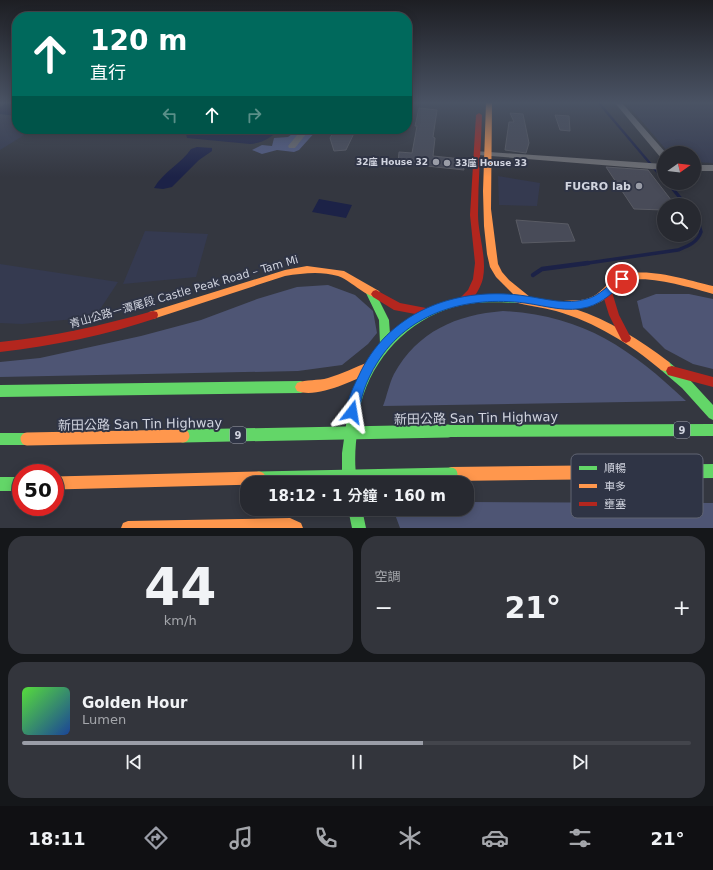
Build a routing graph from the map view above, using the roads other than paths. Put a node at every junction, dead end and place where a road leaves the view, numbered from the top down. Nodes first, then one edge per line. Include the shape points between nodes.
1 (479, 128) edge
2 (489, 128) edge
3 (639, 128) edge
4 (302, 134) edge
5 (292, 146) dead end
6 (657, 148) edge
7 (478, 153) junction
8 (488, 154) junction
9 (657, 166) edge
10 (701, 168) edge
11 (713, 168) edge
12 (713, 290) edge
13 (370, 291) junction
14 (607, 292) junction
15 (463, 300) junction
16 (526, 300) junction
17 (551, 305) junction
18 (426, 312) junction
19 (626, 338) junction
20 (385, 344) junction
21 (0, 347) edge
22 (369, 367) junction
23 (672, 371) junction
24 (713, 382) edge
25 (0, 392) edge
26 (713, 414) edge
27 (713, 430) edge
28 (0, 439) edge
29 (703, 471) edge
30 (713, 471) edge
31 (571, 473) edge
32 (350, 476) edge
33 (64, 483) edge
34 (1, 484) edge
35 (12, 484) edge
36 (356, 516) edge
37 (128, 528) edge
38 (296, 528) edge
39 (359, 528) edge

1 - 7 main road
2 - 8 main road
3 - 6 street
4 - 5 street
7 - 8 street
7 - 15 main road via 474,215 480,263 478,279 472,292
8 - 9 street
8 - 16 main road via 488,236 493,263 508,285
10 - 11 street
12 - 14 main road via 657,278 635,277 622,279
13 - 18 main road, 青山公路－潭尾段 Castle Peak Road – Tam Mi via 398,306
13 - 20 main road via 384,320
13 - 21 main road, 青山公路－潭尾段 Castle Peak Road – Tam Mi via 341,273 308,269 285,273 97,331 29,345
14 - 17 main road via 586,304
14 - 19 main road via 614,315
15 - 16 main road via 500,297
15 - 18 main road
16 - 17 main road
17 - 19 main road via 596,321
18 - 20 main road via 404,326
19 - 23 main road
20 - 22 main road
22 - 25 main road via 335,383 308,387
22 - 32 main road via 358,390 350,424
23 - 24 main road
23 - 26 main road
27 - 28 main road, 新田公路 San Tin Highway / 9, bridge via 448,431
29 - 30 main road, bridge
31 - 33 main road, bridge
34 - 35 main road
36 - 39 main road
37 - 38 main road via 290,525

